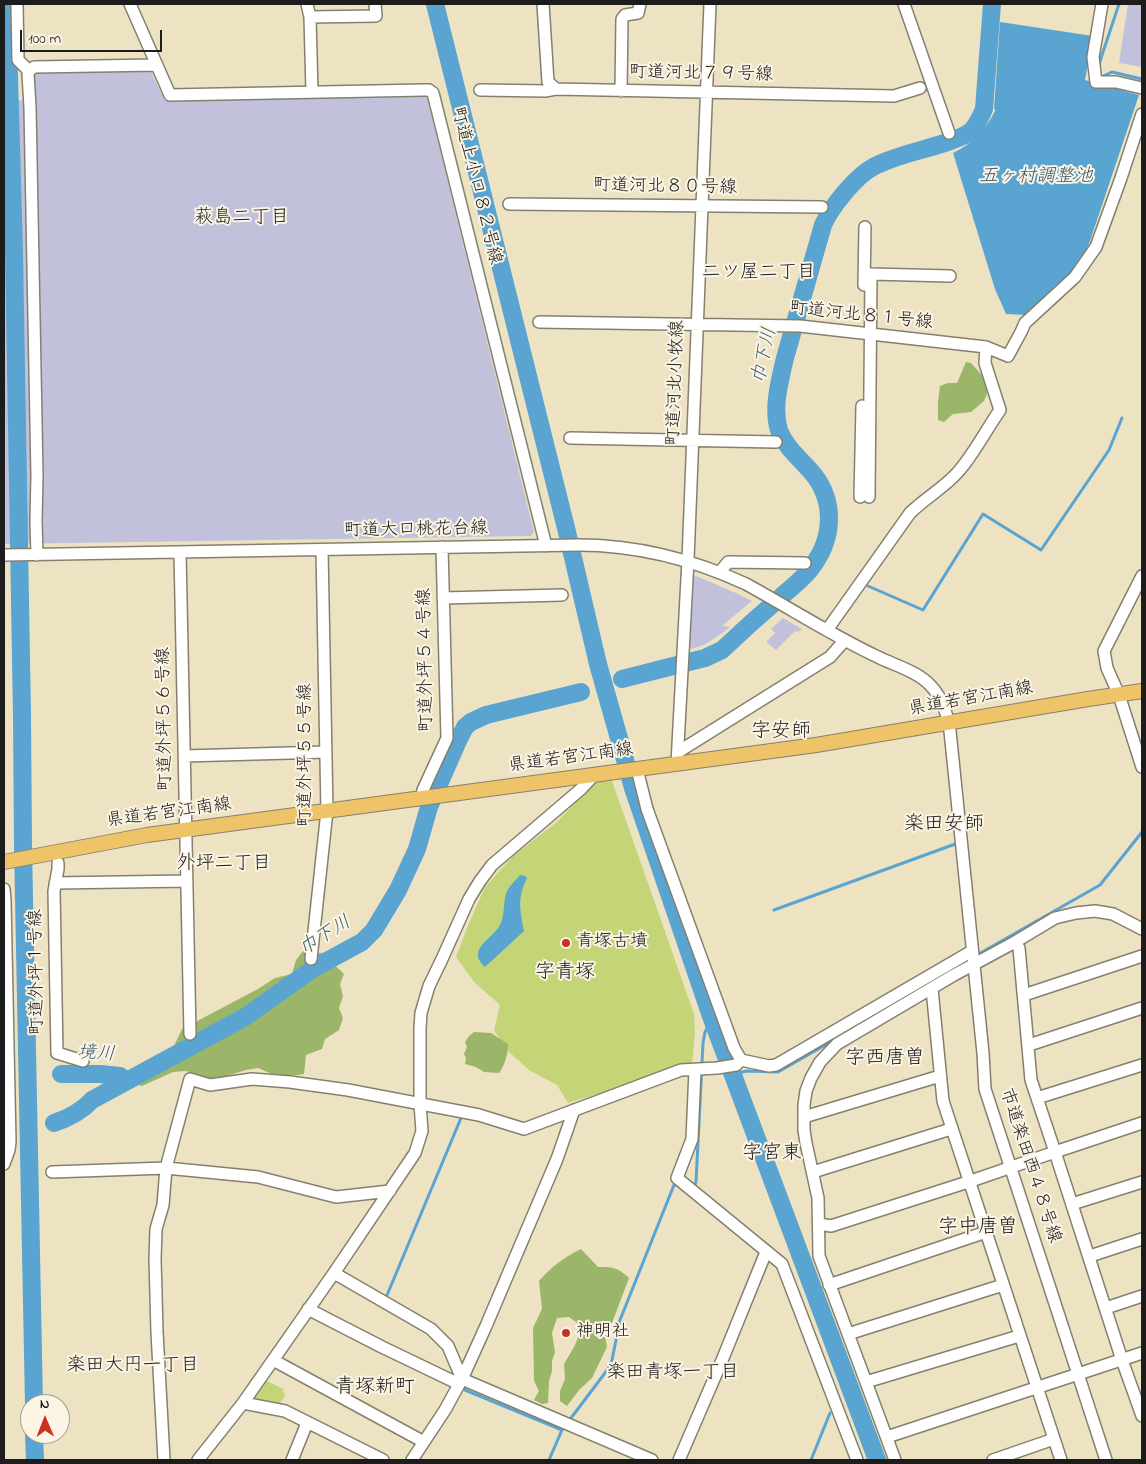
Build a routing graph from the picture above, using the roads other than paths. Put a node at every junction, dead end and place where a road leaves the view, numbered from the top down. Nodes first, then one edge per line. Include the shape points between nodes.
1 (17, 4) edge
2 (130, 4) edge
3 (308, 4) edge
4 (375, 4) edge
5 (543, 4) edge
6 (640, 4) edge
7 (710, 4) edge
8 (904, 4) edge
9 (1102, 4) edge
10 (310, 17) junction
11 (157, 65) junction
12 (29, 70) junction
13 (920, 88) dead end
14 (1142, 88) edge
15 (480, 90) dead end
16 (556, 90) junction
17 (621, 91) junction
18 (312, 92) junction
19 (706, 93) junction
20 (1142, 114) edge
21 (949, 133) dead end
22 (509, 204) dead end
23 (702, 206) junction
24 (822, 207) dead end
25 (865, 227) dead end
26 (864, 269) junction
27 (539, 322) dead end
28 (697, 324) junction
29 (867, 334) junction
30 (986, 347) junction
31 (570, 438) dead end
32 (692, 441) junction
33 (776, 442) dead end
34 (865, 497) dead end
35 (546, 546) junction
36 (442, 547) junction
37 (322, 550) junction
38 (180, 552) junction
39 (4, 555) edge
40 (35, 555) junction
41 (688, 560) junction
42 (805, 563) dead end
43 (720, 572) junction
44 (1142, 576) edge
45 (562, 595) dead end
46 (443, 598) junction
47 (827, 630) junction
48 (845, 640) junction
49 (1142, 691) edge
50 (1119, 695) junction
51 (949, 723) junction
52 (326, 755) junction
53 (678, 758) junction
54 (184, 759) junction
55 (1142, 767) edge
56 (637, 769) junction
57 (594, 775) junction
58 (424, 797) junction
59 (328, 810) junction
60 (186, 830) junction
61 (5, 862) edge
62 (58, 863) dead end
63 (187, 881) junction
64 (56, 884) junction
65 (4, 890) edge
66 (1142, 929) edge
67 (1015, 942) junction
68 (972, 950) junction
69 (1142, 956) edge
70 (311, 959) dead end
71 (973, 965) junction
72 (932, 990) junction
73 (5, 995) edge
74 (1024, 995) junction
75 (1142, 1008) edge
76 (190, 1034) dead end
77 (1028, 1045) junction
78 (83, 1061) dead end
79 (738, 1062) junction
80 (1142, 1065) edge
81 (695, 1070) junction
82 (940, 1076) junction
83 (1037, 1098) junction
84 (420, 1104) junction
85 (574, 1110) junction
86 (804, 1117) junction
87 (1142, 1123) edge
88 (7, 1127) edge
89 (952, 1129) junction
90 (1055, 1152) junction
91 (4, 1164) edge
92 (166, 1168) junction
93 (1010, 1168) junction
94 (52, 1172) dead end
95 (813, 1172) junction
96 (970, 1182) junction
97 (1142, 1182) edge
98 (390, 1190) junction
99 (1072, 1204) junction
100 (820, 1224) junction
101 (986, 1232) junction
102 (1142, 1239) edge
103 (766, 1252) junction
104 (1090, 1256) junction
105 (334, 1273) junction
106 (829, 1285) junction
107 (1003, 1285) junction
108 (1142, 1296) edge
109 (1106, 1308) junction
110 (308, 1309) junction
111 (848, 1334) junction
112 (1020, 1336) junction
113 (1142, 1353) edge
114 (272, 1360) junction
115 (1122, 1360) junction
116 (1078, 1375) junction
117 (460, 1381) junction
118 (866, 1382) junction
119 (1037, 1388) junction
120 (242, 1403) junction
121 (1142, 1412) edge
122 (308, 1423) junction
123 (887, 1438) junction
124 (1054, 1438) junction
125 (424, 1442) junction
126 (164, 1460) edge
127 (198, 1460) edge
128 (292, 1460) edge
129 (382, 1460) edge
130 (412, 1460) edge
131 (652, 1460) edge
132 (679, 1460) edge
133 (857, 1460) edge
134 (895, 1460) edge
135 (993, 1460) edge
136 (1062, 1460) edge
137 (1106, 1460) edge

1 - 12 street via 18,60
2 - 11 street
3 - 10 street
4 - 10 street via 376,16
5 - 16 street via 548,82
6 - 17 street via 638,13 625,14 622,19
7 - 19 street, 町道河北小牧線
8 - 21 street
9 - 14 street via 1093,57 1096,82 1116,82
10 - 18 street
11 - 12 street via 34,67
11 - 18 street, 町道上小口８２号線 via 170,95
12 - 40 street via 37,476
13 - 19 street, 町道河北７９号線 via 894,96
15 - 16 street, 町道河北７９号線
16 - 17 street, 町道河北７９号線
17 - 19 street, 町道河北７９号線
18 - 35 street, 町道上小口８２号線 via 424,90 434,94
19 - 23 street, 町道河北小牧線
20 - 30 street, 町道河北８１号線 via 1096,247 1074,277 1025,323 1008,356
22 - 23 street, 町道河北８０号線
23 - 24 street, 町道河北８０号線
23 - 28 street, 町道河北小牧線
25 - 26 street
26 - 29 street
26 - 29 street via 951,273 871,274
27 - 28 street, 町道河北８１号線
28 - 29 street, 町道河北８１号線 via 800,326
28 - 32 street, 町道河北小牧線
29 - 30 street, 町道河北８１号線
29 - 34 street
30 - 47 street via 985,363 1000,410 964,466 910,513
31 - 32 street
32 - 33 street
32 - 41 street, 町道河北小牧線
35 - 36 street, 町道大口桃花台線
35 - 41 street, 町道大口桃花台線 via 608,546
36 - 37 street, 町道大口桃花台線
36 - 46 street, 町道外坪５４号線
37 - 38 street, 町道大口桃花台線
37 - 52 street, 町道外坪５５号線
38 - 40 street, 町道大口桃花台線
38 - 54 street, 町道外坪５６号線
39 - 40 street, 町道大口桃花台線
41 - 43 street, 町道大口桃花台線
41 - 53 street, 町道河北小牧線
42 - 43 street via 728,562
43 - 47 street, 町道大口桃花台線
44 - 50 street via 1104,651 1107,668
45 - 46 street
46 - 58 street, 町道外坪５４号線 via 447,738 423,790
47 - 48 street, 町道大口桃花台線
48 - 51 street, 市道楽田西４８号線 via 924,680 944,704
48 - 53 street via 830,657
49 - 50 main road, 県道若宮江南線
50 - 51 main road, 県道若宮江南線
50 - 55 street
51 - 53 main road, 県道若宮江南線 via 816,745
51 - 68 street, 市道楽田西４８号線
52 - 54 street
52 - 59 street, 町道外坪５５号線
53 - 56 main road, 県道若宮江南線
54 - 60 street, 町道外坪５６号線
56 - 57 main road, 県道若宮江南線
56 - 79 street via 647,809
57 - 58 main road, 県道若宮江南線
57 - 84 street via 582,789 492,865 470,899 421,1013
58 - 59 main road, 県道若宮江南線
59 - 60 main road, 県道若宮江南線
59 - 70 street, 町道外坪５５号線
60 - 61 main road, 県道若宮江南線
60 - 63 street, 町道外坪５６号線
62 - 64 street, 町道外坪１号線
63 - 64 street
63 - 76 street, 町道外坪５６号線
64 - 78 street, 町道外坪１号線 via 57,1053
65 - 73 street
66 - 67 street via 1114,914 1095,911 1055,918
67 - 71 street
67 - 74 street via 1019,948
68 - 71 street, 市道楽田西４８号線
68 - 79 street via 776,1065
69 - 74 street
71 - 72 street
71 - 93 street, 市道楽田西４８号線 via 985,1089
72 - 82 street
72 - 86 street via 830,1050 811,1078 806,1091
73 - 88 street
74 - 77 street
75 - 77 street
77 - 83 street via 1031,1080
79 - 81 street
80 - 83 street
81 - 85 street via 681,1070
81 - 103 street via 692,1139 677,1178
82 - 86 street
82 - 89 street
83 - 90 street
84 - 85 street via 478,1115 524,1129
84 - 92 street via 290,1082 252,1079 210,1085 190,1079
84 - 98 street via 422,1131 415,1153
85 - 117 street via 558,1160
86 - 95 street
87 - 90 street
88 - 91 street via 10,1147
89 - 95 street
89 - 96 street
90 - 93 street
90 - 99 street
92 - 94 street
92 - 98 street via 258,1177 336,1197
92 - 126 street via 163,1205 156,1229 155,1260
93 - 96 street
93 - 116 street, 市道楽田西４８号線
95 - 100 street
96 - 100 street via 831,1226
96 - 101 street
97 - 99 street
98 - 105 street
99 - 104 street
100 - 106 street via 819,1256
101 - 106 street
101 - 107 street
102 - 104 street
103 - 132 street
103 - 133 street via 782,1264
104 - 109 street
105 - 110 street
105 - 117 street via 432,1330 448,1346
106 - 111 street
107 - 111 street
107 - 112 street
108 - 109 street
109 - 115 street
110 - 114 street
110 - 117 street via 382,1347
111 - 118 street
112 - 118 street
112 - 119 street
113 - 115 street
114 - 120 street
114 - 125 street
115 - 116 street
115 - 121 street
116 - 119 street
116 - 137 street, 市道楽田西４８号線
117 - 125 street
117 - 131 street
118 - 123 street
119 - 123 street
119 - 124 street
120 - 122 street via 285,1412
120 - 127 street
122 - 128 street
122 - 129 street
123 - 134 street
124 - 135 street
124 - 136 street
125 - 130 street

